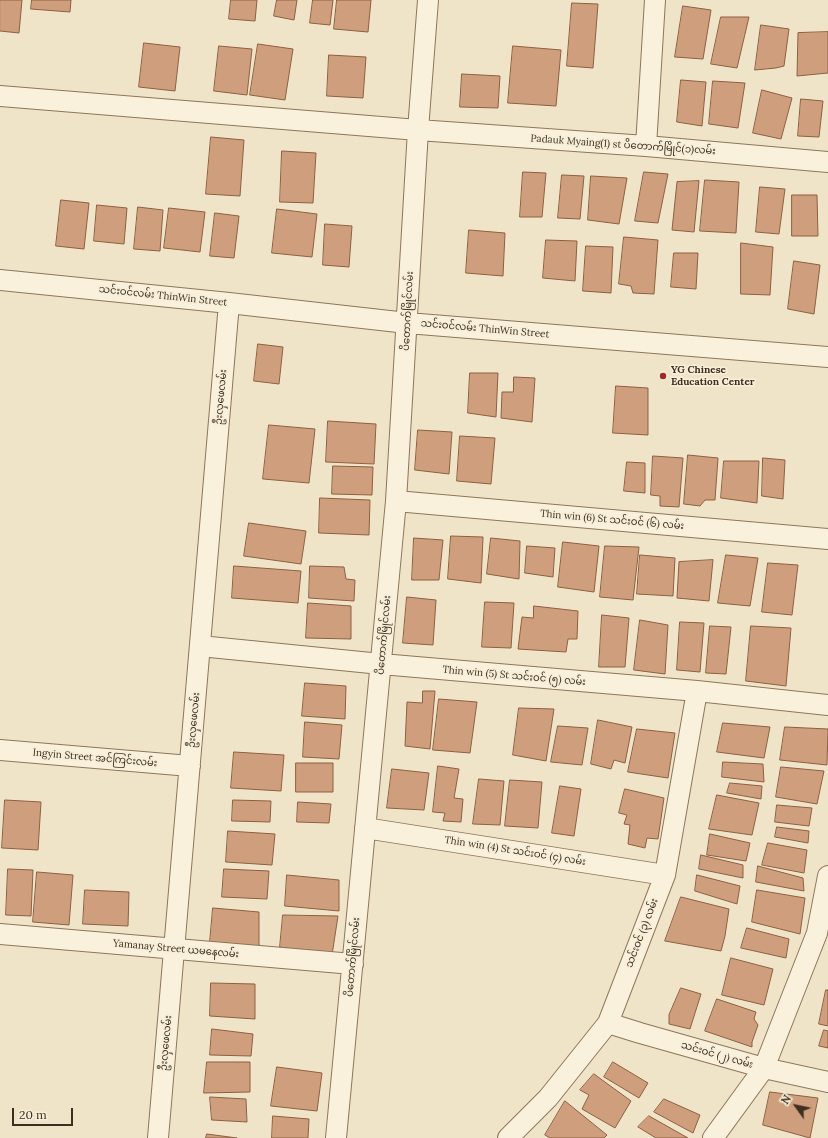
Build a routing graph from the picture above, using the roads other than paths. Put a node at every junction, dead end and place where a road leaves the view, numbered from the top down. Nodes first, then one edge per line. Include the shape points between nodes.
1 (428, 0) edge
2 (655, 0) edge
3 (0, 96) edge
4 (418, 130) junction
5 (646, 146) junction
6 (828, 162) edge
7 (0, 280) edge
8 (229, 303) junction
9 (407, 323) junction
10 (828, 357) edge
11 (396, 500) junction
12 (828, 539) edge
13 (200, 646) junction
14 (381, 664) junction
15 (697, 691) junction
16 (828, 705) edge
17 (0, 750) edge
18 (190, 766) junction
19 (366, 828) junction
20 (665, 875) junction
21 (828, 876) edge
22 (0, 934) edge
23 (174, 949) junction
24 (353, 964) junction
25 (608, 1022) junction
26 (764, 1068) junction
27 (828, 1082) edge
28 (158, 1138) edge
29 (336, 1138) edge
30 (508, 1138) edge
31 (713, 1138) edge

1 - 4 street, ပိတောက်မြိုင်လမ်း
2 - 5 street
3 - 4 street, Padauk Myaing(1) st ပိတောက်မြိုင်(၁)လမ်း
4 - 5 street, Padauk Myaing(1) st ပိတောက်မြိုင်(၁)လမ်း
4 - 9 street, ပိတောက်မြိုင်လမ်း
5 - 6 street, Padauk Myaing(1) st ပိတောက်မြိုင်(၁)လမ်း
7 - 8 street, သင်းဝင်လမ်း ThinWin Street
8 - 9 street, သင်းဝင်လမ်း ThinWin Street
8 - 13 street, ဦးလှဖေလမ်း
9 - 10 street, သင်းဝင်လမ်း ThinWin Street
9 - 11 street, ပိတောက်မြိုင်လမ်း
11 - 12 street, Thin win (6) St သင်းဝင် (၆) လမ်း
11 - 14 street, ပိတောက်မြိုင်လမ်း
13 - 14 street, Thin win (5) St သင်းဝင် (၅) လမ်း
13 - 18 street, ဦးလှဖေလမ်း
14 - 15 street, Thin win (5) St သင်းဝင် (၅) လမ်း
14 - 19 street, ပိတောက်မြိုင်လမ်း
15 - 16 street, Thin win (5) St သင်းဝင် (၅) လမ်း
15 - 20 street, သင်းဝင် (၃) လမ်း
17 - 18 street, Ingyin Street အင်ကြင်းလမ်း
18 - 23 street, ဦးလှဖေလမ်း
19 - 20 street, Thin win (4) St သင်းဝင် (၄) လမ်း
19 - 24 street, ပိတောက်မြိုင်လမ်း
20 - 25 street, သင်းဝင် (၃) လမ်း
21 - 26 street via 817,933
22 - 23 street, Yamanay Street ယမနေလမ်း
23 - 24 street, Yamanay Street ယမနေလမ်း
23 - 28 street, ဦးလှဖေလမ်း
24 - 29 street, ပိတောက်မြိုင်လမ်း
25 - 26 street, သင်းဝင် (၂) လမ်း
25 - 30 street, သင်းဝင် (၃) လမ်း via 548,1098
26 - 27 street, သင်းဝင် (၂) လမ်း
26 - 31 street

